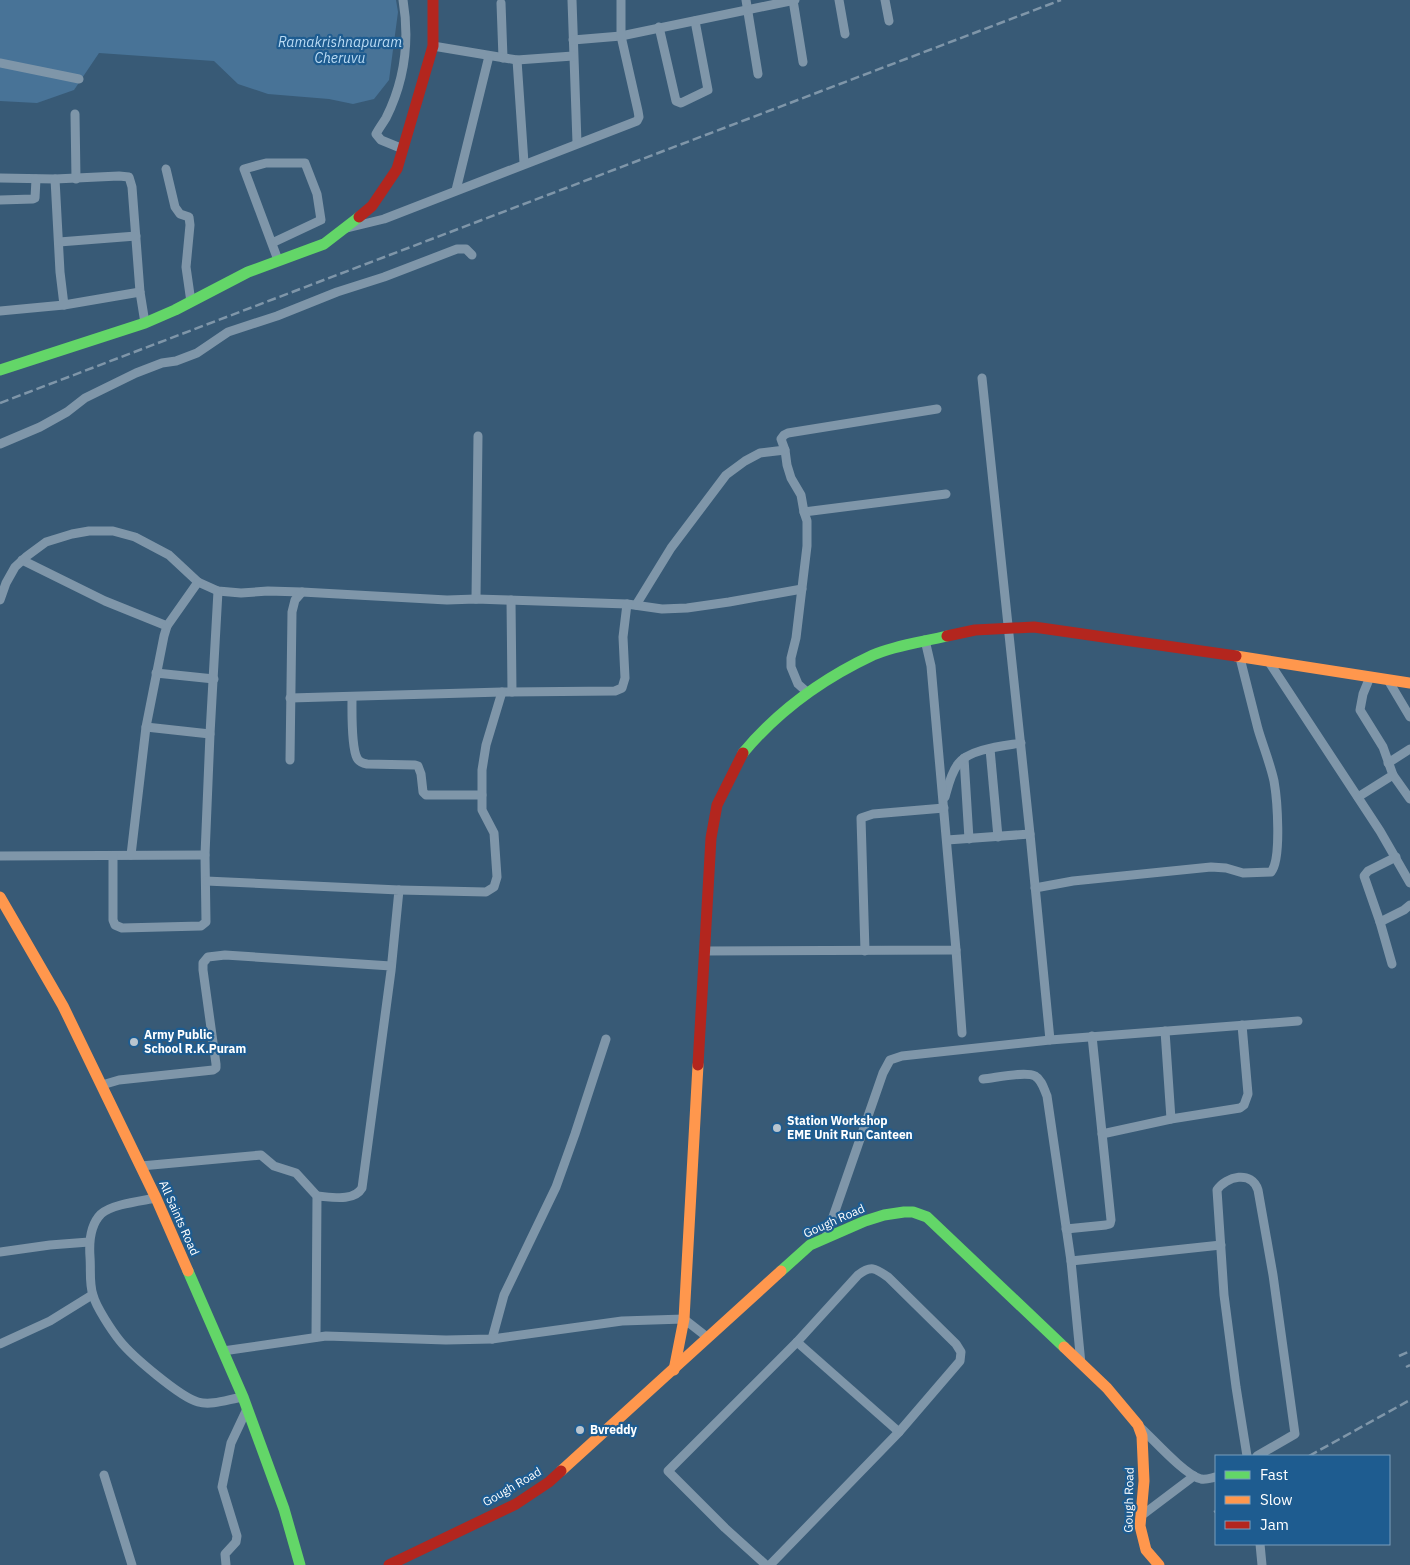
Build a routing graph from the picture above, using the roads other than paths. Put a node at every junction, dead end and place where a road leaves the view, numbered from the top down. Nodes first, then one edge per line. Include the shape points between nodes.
1 (403, 0) edge
2 (433, 0) edge
3 (572, 0) edge
4 (621, 0) edge
5 (746, 0) edge
6 (794, 0) edge
7 (839, 0) edge
8 (885, 0) edge
9 (501, 3) dead end
10 (747, 11) junction
11 (695, 20) junction
12 (889, 21) dead end
13 (659, 27) junction
14 (845, 34) dead end
15 (621, 36) junction
16 (573, 40) junction
17 (433, 46) junction
18 (489, 56) junction
19 (573, 56) junction
20 (503, 58) junction
21 (517, 60) junction
22 (803, 62) dead end
23 (0, 63) edge
24 (758, 74) dead end
25 (79, 79) dead end
26 (75, 114) dead end
27 (576, 143) junction
28 (403, 149) junction
29 (524, 163) junction
30 (166, 169) dead end
31 (0, 178) edge
32 (76, 178) junction
33 (36, 179) junction
34 (55, 179) junction
35 (456, 190) junction
36 (0, 200) edge
37 (346, 228) junction
38 (136, 236) junction
39 (59, 242) junction
40 (272, 243) junction
41 (472, 254) dead end
42 (278, 260) junction
43 (140, 292) junction
44 (191, 302) junction
45 (64, 305) junction
46 (0, 311) edge
47 (145, 322) junction
48 (0, 370) edge
49 (982, 378) dead end
50 (937, 409) dead end
51 (478, 436) dead end
52 (0, 444) edge
53 (785, 450) junction
54 (946, 494) dead end
55 (804, 512) junction
56 (22, 560) junction
57 (3, 580) edge
58 (198, 582) junction
59 (802, 589) junction
60 (218, 591) junction
61 (302, 592) junction
62 (476, 599) junction
63 (0, 600) edge
64 (511, 600) junction
65 (631, 604) junction
66 (167, 626) junction
67 (1008, 629) junction
68 (925, 640) junction
69 (1240, 658) junction
70 (1269, 662) junction
71 (156, 673) junction
72 (1370, 677) junction
73 (214, 679) junction
74 (1388, 680) junction
75 (1410, 684) edge
76 (502, 692) junction
77 (512, 692) junction
78 (807, 692) junction
79 (352, 697) junction
80 (290, 698) junction
81 (1410, 717) edge
82 (146, 727) junction
83 (210, 734) junction
84 (1021, 743) junction
85 (990, 748) junction
86 (1410, 749) edge
87 (964, 758) junction
88 (290, 760) dead end
89 (1388, 763) junction
90 (1392, 775) junction
91 (482, 795) junction
92 (1358, 797) junction
93 (1410, 799) edge
94 (944, 805) junction
95 (1030, 834) junction
96 (998, 837) junction
97 (969, 839) junction
98 (947, 840) junction
99 (131, 855) junction
100 (205, 855) junction
101 (0, 856) edge
102 (113, 856) junction
103 (1396, 858) junction
104 (206, 882) junction
105 (1410, 883) edge
106 (1035, 888) junction
107 (399, 890) junction
108 (0, 897) edge
109 (1410, 905) edge
110 (1380, 922) junction
111 (956, 950) junction
112 (704, 951) junction
113 (865, 951) junction
114 (1392, 964) dead end
115 (391, 966) junction
116 (1298, 1021) dead end
117 (1242, 1025) junction
118 (1165, 1031) junction
119 (962, 1033) dead end
120 (1092, 1036) junction
121 (606, 1039) dead end
122 (1050, 1040) junction
123 (983, 1079) dead end
124 (102, 1085) junction
125 (1171, 1119) junction
126 (1102, 1134) junction
127 (141, 1166) junction
128 (317, 1196) junction
129 (156, 1198) junction
130 (1066, 1229) junction
131 (826, 1237) junction
132 (89, 1242) junction
133 (1221, 1245) junction
134 (0, 1252) edge
135 (1071, 1261) junction
136 (92, 1295) junction
137 (684, 1319) junction
138 (316, 1337) junction
139 (707, 1338) junction
140 (492, 1339) junction
141 (797, 1342) junction
142 (0, 1344) edge
143 (223, 1351) junction
144 (1081, 1364) junction
145 (674, 1370) junction
146 (243, 1397) junction
147 (247, 1409) junction
148 (1138, 1425) junction
149 (899, 1432) junction
150 (1247, 1455) edge
151 (1259, 1455) edge
152 (104, 1475) dead end
153 (1194, 1476) junction
154 (1215, 1477) edge
155 (1141, 1516) junction
156 (1260, 1545) edge
157 (132, 1565) edge
158 (226, 1565) edge
159 (300, 1565) edge
160 (389, 1565) edge
161 (766, 1565) edge
162 (770, 1565) edge
163 (1159, 1565) edge
164 (1262, 1565) edge

1 - 28 street via 406,58 403,73 386,118 376,134 380,140
2 - 17 street
3 - 16 street
4 - 15 street
5 - 10 street
6 - 10 street
6 - 22 street
7 - 14 street
8 - 12 street
9 - 20 street
10 - 11 street
10 - 24 street
11 - 13 street
11 - 13 street via 708,90 681,103 676,101
13 - 15 street
15 - 16 street
15 - 27 street via 639,117 632,123
16 - 19 street
17 - 18 street
17 - 28 street
18 - 20 street
18 - 35 street
19 - 21 street
19 - 27 street
20 - 21 street
21 - 29 street
23 - 25 street
26 - 32 street
27 - 29 street
28 - 37 street via 397,169 372,206
29 - 35 street
30 - 44 street via 175,207 180,214 189,217 186,267
31 - 33 street
32 - 34 street
32 - 38 street via 129,177
33 - 34 street
33 - 36 street via 34,199
34 - 39 street
35 - 37 street via 384,218
37 - 42 street via 324,244
38 - 39 street
38 - 43 street
39 - 45 street
40 - 40 street via 244,169 266,163 305,163 317,194 320,220
40 - 42 street
41 - 52 street via 466,249 457,249 228,332 197,353 136,373 85,398 40,427
42 - 44 street
43 - 45 street
43 - 47 street
44 - 47 street
45 - 46 street
47 - 48 street
49 - 67 street
50 - 53 street via 788,433 781,439
51 - 62 street
53 - 55 street via 786,465 801,495
53 - 65 street via 760,453 726,475
54 - 55 street
55 - 59 street via 807,546
56 - 57 street
56 - 58 street via 46,542 60,537 89,531 113,531 135,537 169,555
56 - 66 street via 105,601
57 - 63 street
58 - 60 street
58 - 66 street
59 - 65 street via 687,608 662,609
59 - 78 street via 791,667 798,684
60 - 61 street
60 - 73 street
61 - 62 street
61 - 80 street via 295,600 292,612
62 - 64 street
64 - 65 street
64 - 77 street
65 - 77 street via 624,637 625,678 622,688 615,691
66 - 71 street
67 - 68 street via 975,630
67 - 69 street via 1034,627 1077,632
67 - 84 street
68 - 78 street via 874,655
68 - 94 street via 931,666
69 - 70 street
69 - 106 street via 1273,780 1277,853 1271,872 1243,873 1211,867
70 - 72 street
70 - 92 street
71 - 73 street
71 - 82 street
72 - 74 street
72 - 89 street via 1360,710 1383,747
73 - 83 street
74 - 75 street
74 - 81 street
76 - 77 street
76 - 79 street
76 - 91 street via 486,745
78 - 112 street via 743,752 717,805 711,838
79 - 80 street
79 - 91 street via 354,749 360,762 418,766 426,795
80 - 88 street
82 - 83 street
82 - 99 street
83 - 100 street
84 - 85 street
84 - 95 street
85 - 87 street
85 - 96 street
86 - 89 street
87 - 94 street via 951,777
87 - 97 street
89 - 90 street
90 - 92 street
90 - 93 street
91 - 107 street via 482,810 494,833 497,877 494,887 486,892
92 - 103 street
94 - 98 street
94 - 113 street via 862,818
95 - 96 street
95 - 106 street
96 - 97 street
97 - 98 street
98 - 111 street
99 - 100 street
99 - 102 street
100 - 104 street
101 - 102 street
102 - 104 street via 113,920 118,928 201,926 207,917
103 - 105 street
103 - 110 street via 1364,876
104 - 107 street
106 - 122 street
107 - 115 street
108 - 124 street, All Saints Road via 63,1006
109 - 110 street
110 - 114 street
111 - 113 street
111 - 119 street
112 - 113 street
112 - 137 street
115 - 124 street via 224,955 208,957 203,963 203,970 216,1068
115 - 128 street via 362,1188 353,1196
116 - 117 street
117 - 118 street
117 - 125 street via 1248,1094 1244,1105
118 - 120 street
118 - 125 street
120 - 122 street
120 - 126 street
121 - 140 street via 556,1187 504,1295
122 - 131 street via 890,1060 883,1072
123 - 130 street via 1028,1074 1042,1083 1047,1096
124 - 127 street, All Saints Road
125 - 126 street
126 - 130 street via 1110,1224
127 - 128 street via 261,1155 274,1166 296,1173
127 - 129 street, All Saints Road
128 - 138 street
129 - 132 street via 102,1214 95,1222
129 - 143 street, All Saints Road
130 - 135 street
131 - 139 street, Gough Road via 810,1245
131 - 144 street, Gough Road via 884,1215 912,1212 928,1217
132 - 134 street
132 - 136 street
133 - 135 street
133 - 150 street
133 - 151 street via 1217,1190 1228,1179 1252,1179 1258,1190 1273,1275 1295,1434
135 - 144 street
136 - 142 street via 50,1321
136 - 146 street via 122,1343 184,1395 207,1403
137 - 139 street
137 - 140 street via 622,1320
137 - 145 street
138 - 140 street
138 - 143 street
139 - 145 street, Gough Road
141 - 149 street
141 - 149 street via 858,1274 871,1268 888,1277 961,1352 960,1361 953,1371
141 - 161 street via 668,1472
143 - 146 street, All Saints Road
144 - 148 street, Gough Road via 1107,1388
145 - 160 street, Gough Road via 549,1482 516,1504
146 - 147 street, All Saints Road
147 - 158 street via 229,1448 222,1486 237,1536 225,1554
147 - 159 street, All Saints Road via 284,1509
148 - 153 street
148 - 155 street, Gough Road via 1142,1436 1144,1481
149 - 162 street
152 - 157 street
153 - 154 street via 1200,1479
153 - 155 street
155 - 163 street, Gough Road via 1146,1550
156 - 164 street

